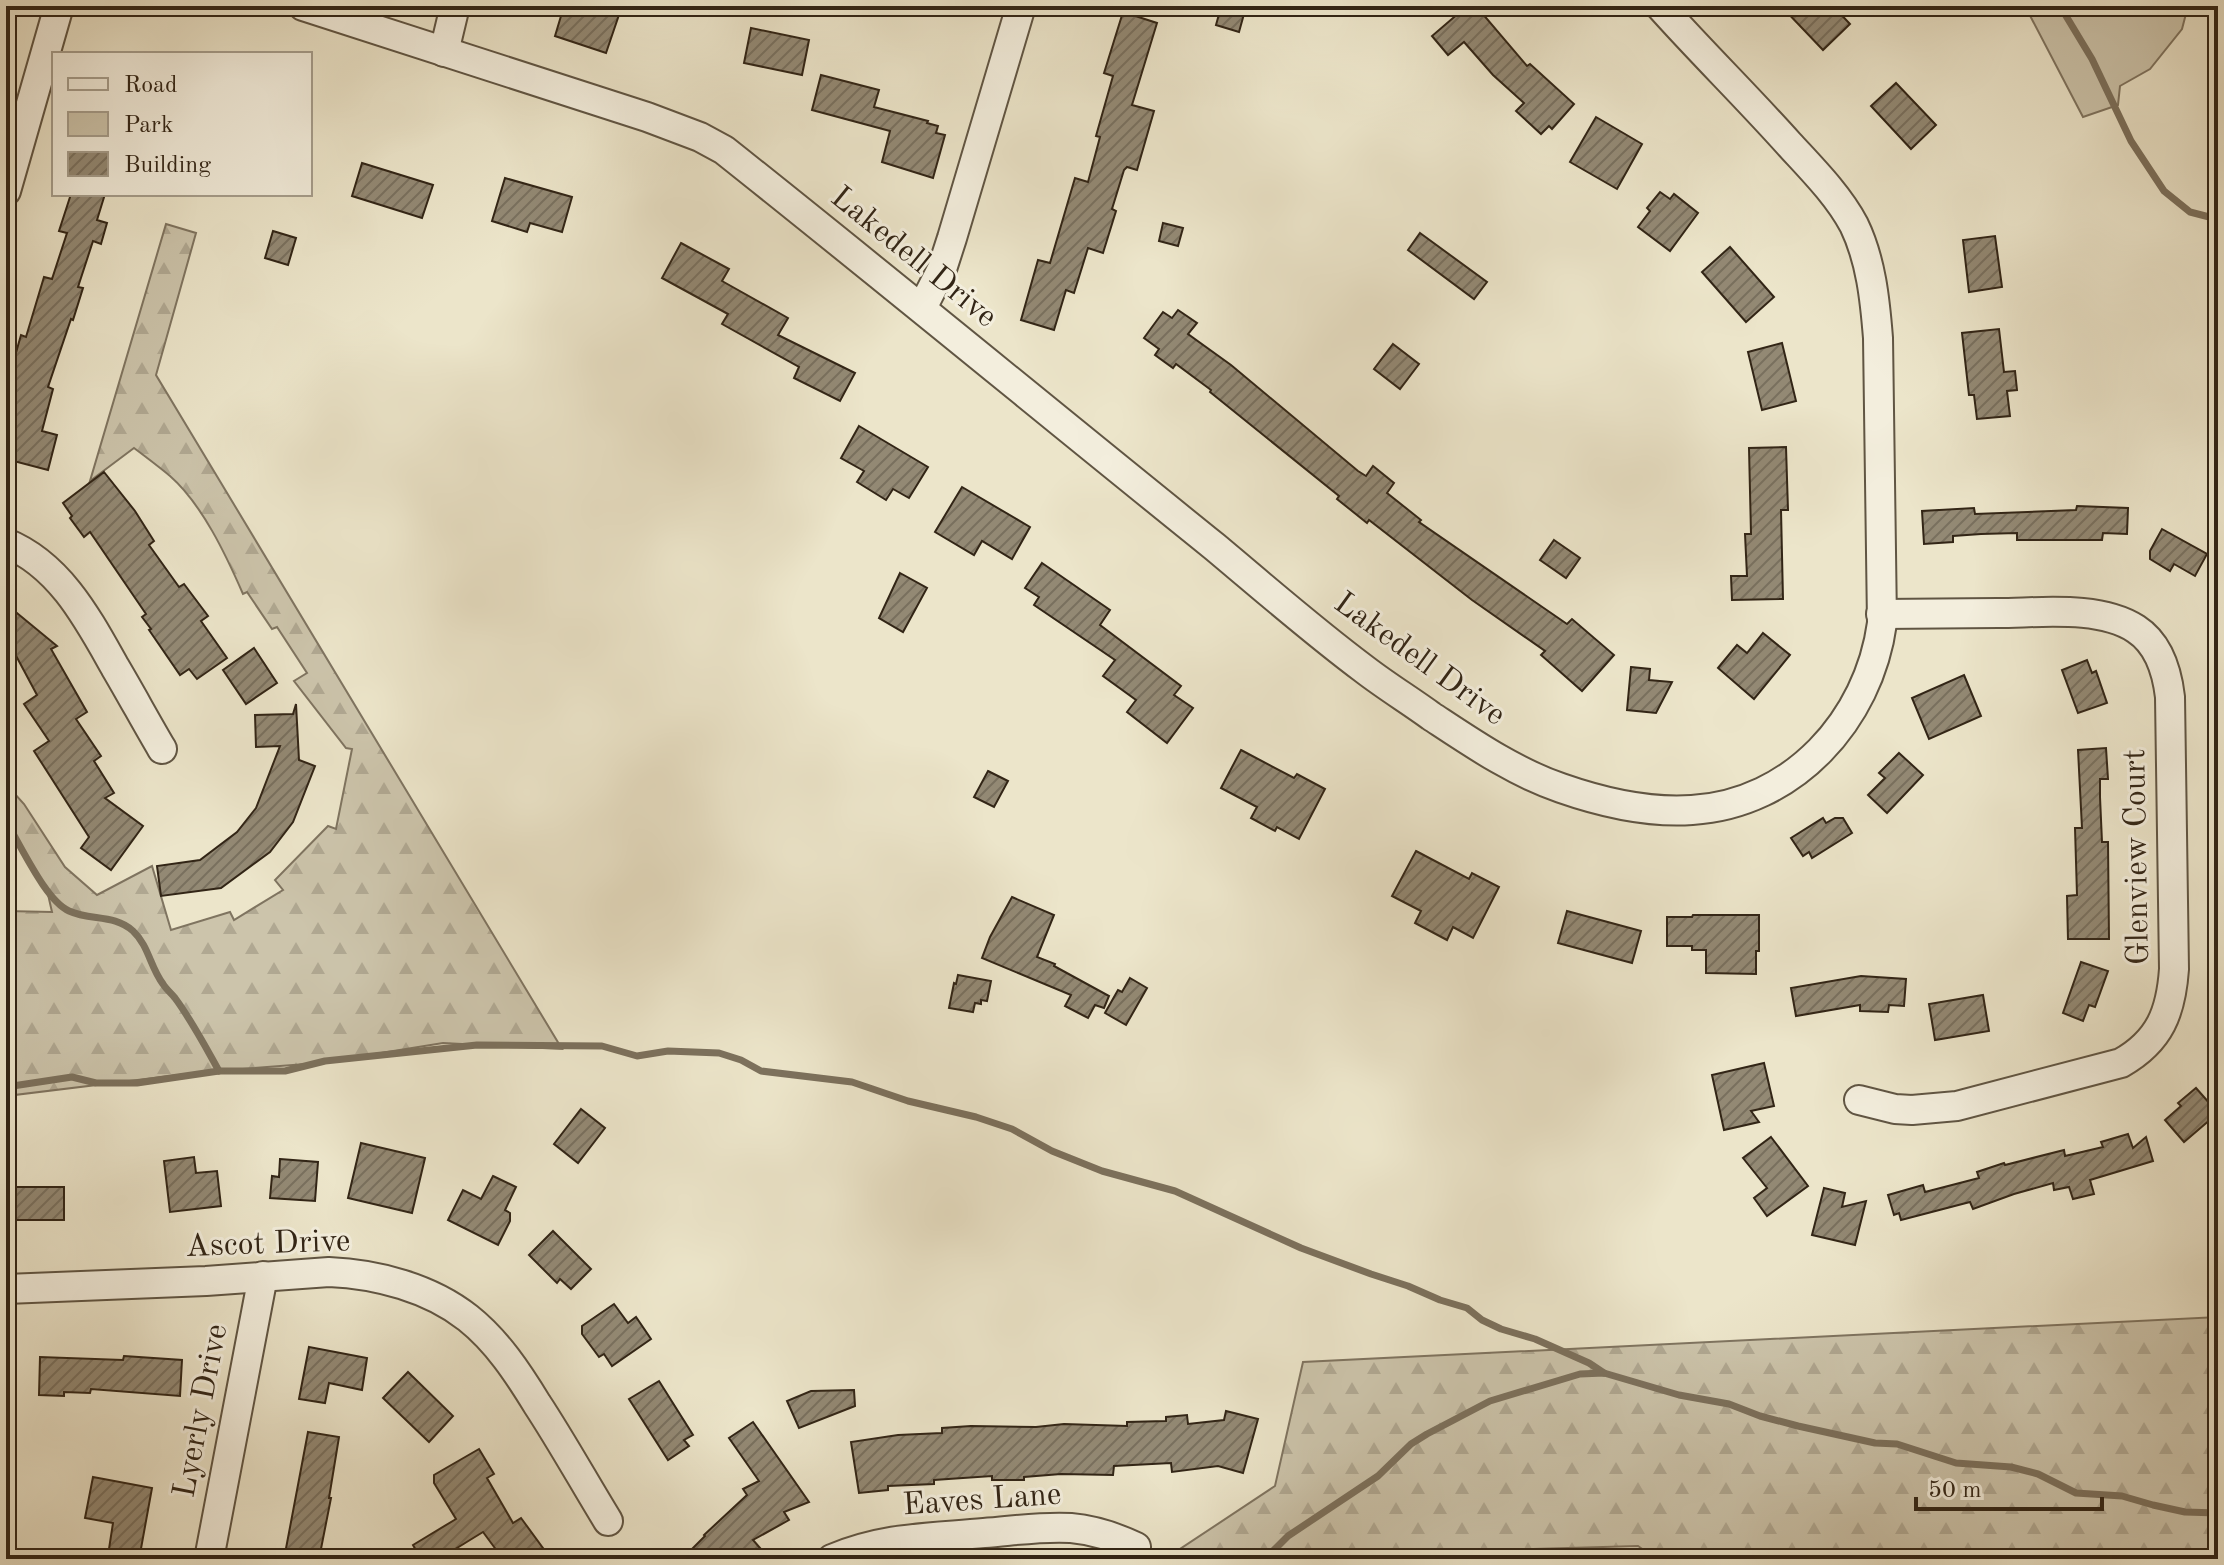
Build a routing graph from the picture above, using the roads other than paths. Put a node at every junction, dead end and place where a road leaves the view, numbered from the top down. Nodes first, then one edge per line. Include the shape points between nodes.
1 (59, 6) edge
2 (303, 6) edge
3 (455, 6) edge
4 (1021, 6) edge
5 (1660, 6) edge
6 (444, 52) junction
7 (6, 191) edge
8 (922, 308) junction
9 (6, 543) edge
10 (1881, 614) junction
11 (162, 749) dead end
12 (1859, 1100) dead end
13 (263, 1276) junction
14 (6, 1289) edge
15 (608, 1521) dead end
16 (1136, 1547) dead end
17 (209, 1559) edge
18 (832, 1559) edge

1 - 7 street
2 - 6 street, Lakedell Drive
3 - 6 street
4 - 8 street via 942,269
5 - 10 street, Lakedell Drive via 1810,167 1845,212 1863,249 1878,338
6 - 8 street, Lakedell Drive via 700,137 724,150
8 - 10 street, Lakedell Drive via 1364,669 1476,747 1561,788 1650,809 1693,810 1738,802 1789,778 1843,724 1871,669
9 - 11 street via 50,571 74,598
10 - 12 street, Glenview Court via 2067,612 2128,624 2148,639 2168,676 2170,697 2174,969 2173,991 2161,1025 2147,1044 2121,1063 1957,1106 1895,1109
13 - 14 street, Ascot Drive
13 - 15 street, Ascot Drive via 329,1272 376,1278 447,1304 469,1318 521,1379
13 - 17 street, Lyerly Drive
16 - 18 street, Eaves Lane via 1094,1531 1037,1529 888,1541

